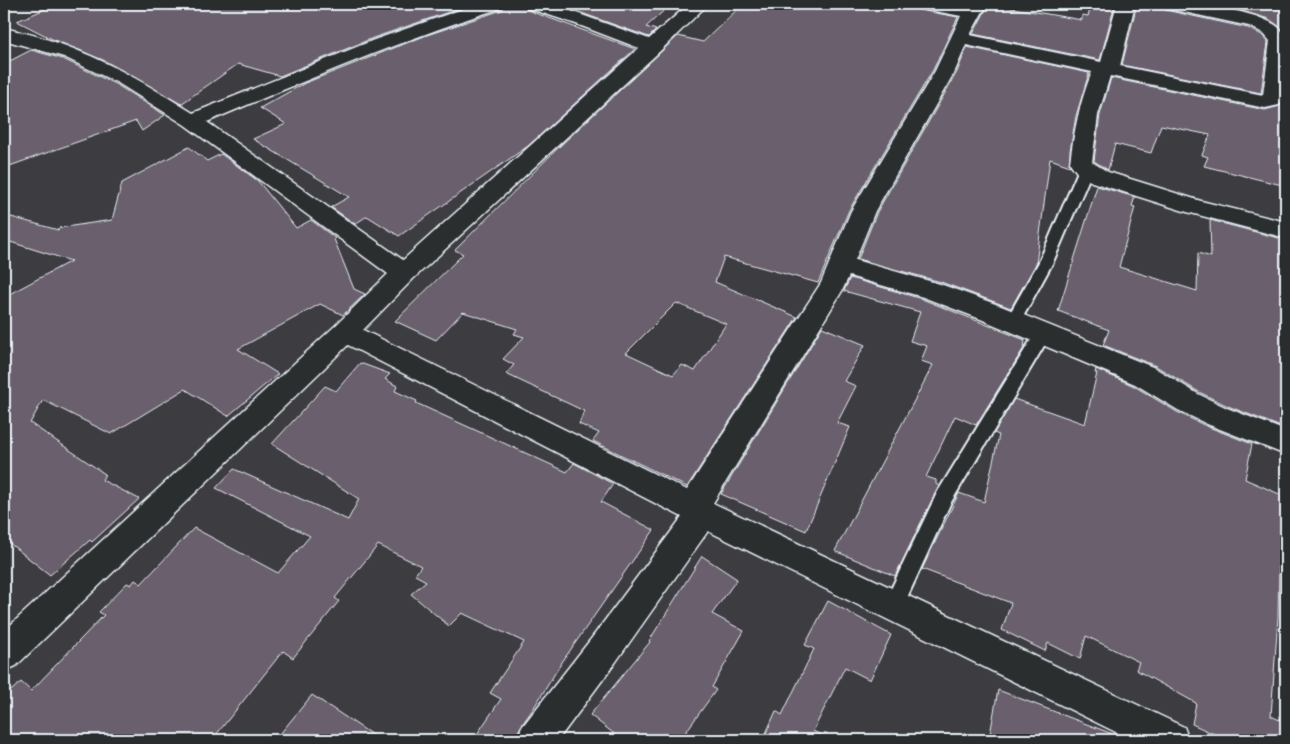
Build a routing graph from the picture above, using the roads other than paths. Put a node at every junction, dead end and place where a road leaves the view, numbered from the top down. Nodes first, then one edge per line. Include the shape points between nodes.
1 (495, 4) edge
2 (534, 4) edge
3 (699, 4) edge
4 (924, 4) edge
5 (1126, 4) edge
6 (1171, 4) edge
7 (975, 8) edge
8 (4, 34) edge
9 (960, 38) junction
10 (653, 47) junction
11 (1106, 69) junction
12 (192, 121) junction
13 (1086, 169) junction
14 (1286, 230) edge
15 (842, 265) junction
16 (404, 273) junction
17 (1013, 322) junction
18 (345, 332) junction
19 (1043, 334) junction
20 (1286, 443) edge
21 (698, 510) junction
22 (893, 606) junction
23 (4, 654) edge
24 (535, 740) edge
25 (1171, 740) edge

1 - 12 street via 280,83
2 - 10 street
3 - 10 street
4 - 7 street
5 - 11 street
6 - 11 street via 1255,22 1270,29 1279,41 1272,100 1265,102
7 - 9 street
8 - 12 street via 70,53 125,78
9 - 11 street
9 - 15 street via 946,71 862,211
10 - 16 street
11 - 13 street via 1090,98 1085,118 1081,163
12 - 16 street
13 - 14 street via 1100,177 1186,204
13 - 17 lane via 1046,262
15 - 17 street via 931,290
15 - 21 street
16 - 18 street
17 - 19 street
18 - 21 street
18 - 23 street
19 - 20 street via 1145,376 1216,416
19 - 22 lane via 943,499
21 - 22 street
21 - 24 street via 603,651
22 - 25 street

